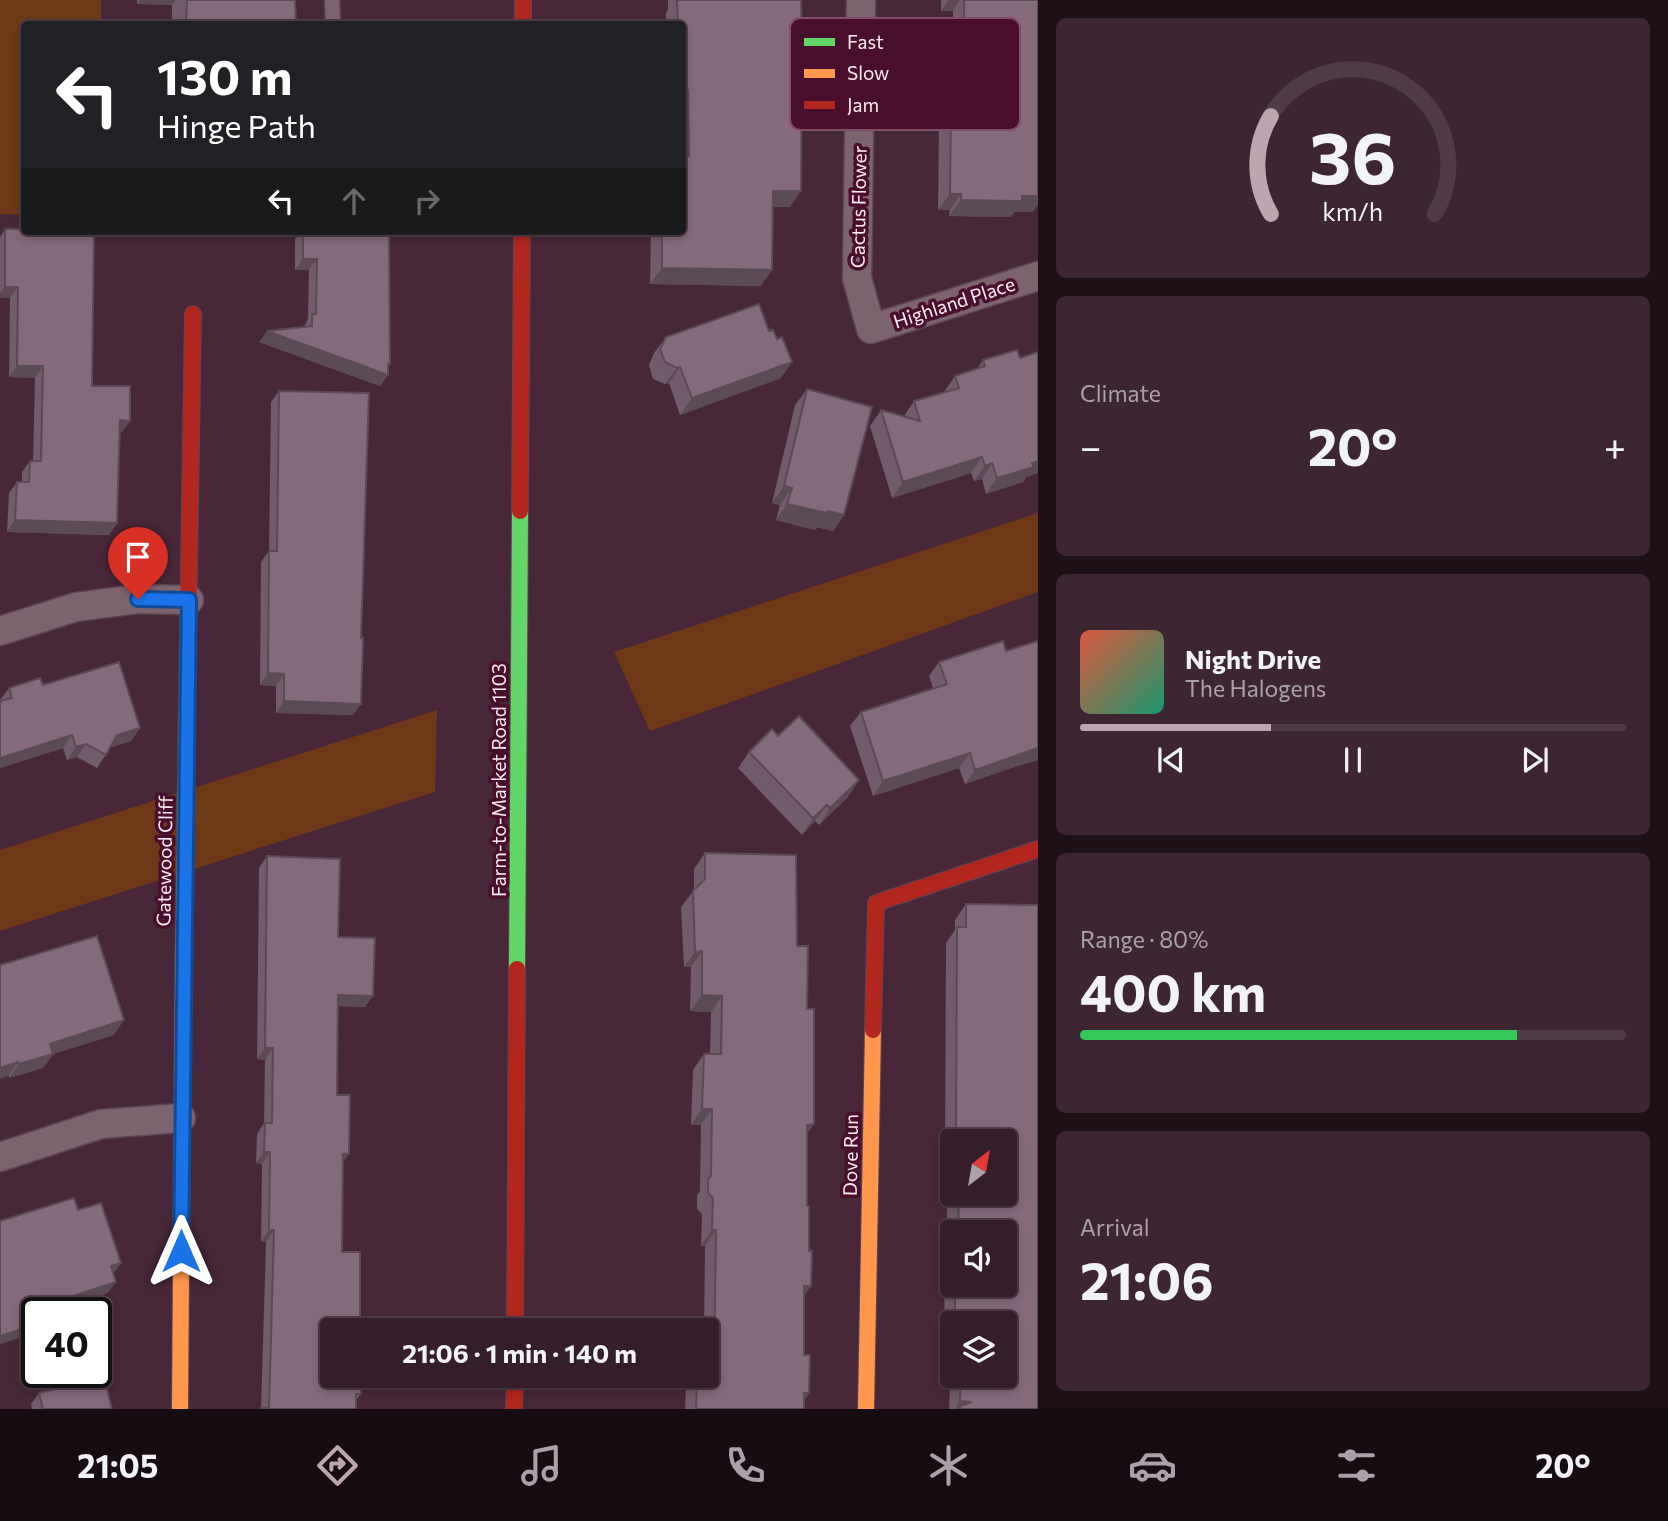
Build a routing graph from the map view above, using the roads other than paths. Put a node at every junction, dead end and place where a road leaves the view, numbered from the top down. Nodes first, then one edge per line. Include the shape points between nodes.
1 (332, 0) edge
2 (523, 0) edge
3 (861, 0) edge
4 (861, 18) edge
5 (333, 21) edge
6 (523, 21) edge
7 (859, 130) edge
8 (522, 235) edge
9 (1038, 276) edge
10 (193, 314) dead end
11 (871, 329) joint
12 (189, 600) junction
13 (0, 631) edge
14 (1038, 849) edge
15 (181, 1118) junction
16 (0, 1157) edge
17 (515, 1318) edge
18 (515, 1388) edge
19 (180, 1409) edge
20 (514, 1409) edge
21 (866, 1409) edge

1 - 5 lane
2 - 6 street
3 - 4 street, Cactus Flower
7 - 11 street, Cactus Flower via 856,278
8 - 17 street, Farm-to-Market Road 1103
9 - 11 street, Highland Place
10 - 12 street, Gatewood Cliff
12 - 13 street via 138,599 76,607
12 - 15 street, Gatewood Cliff
14 - 21 street, Dove Run via 876,903
15 - 16 street via 101,1124
15 - 19 street, Gatewood Cliff
18 - 20 street

